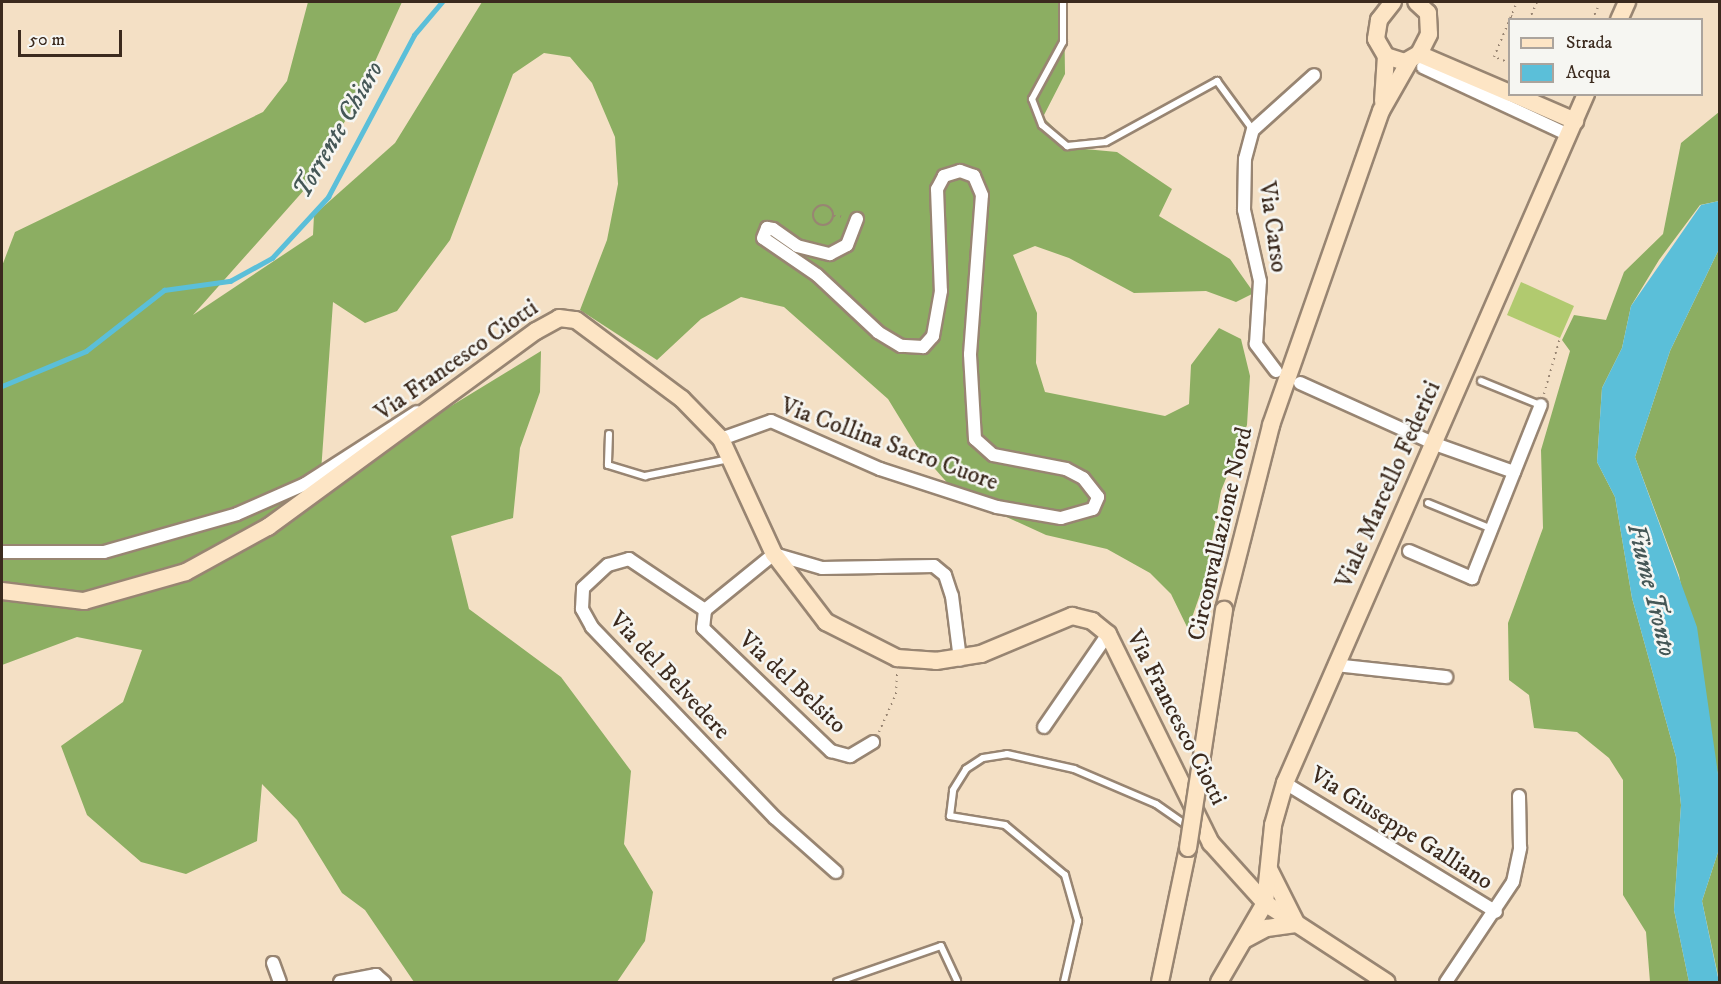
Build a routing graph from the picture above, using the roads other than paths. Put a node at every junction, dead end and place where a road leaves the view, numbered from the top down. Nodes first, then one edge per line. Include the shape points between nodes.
1 (1064, 2) edge
2 (1393, 2) edge
3 (1627, 2) edge
4 (1422, 4) edge
5 (1620, 18) edge
6 (1386, 56) junction
7 (1419, 56) junction
8 (1314, 75) dead end
9 (1508, 90) edge
10 (1519, 96) edge
11 (1585, 96) edge
12 (1382, 111) junction
13 (1572, 128) junction
14 (1253, 130) junction
15 (857, 219) dead end
16 (1276, 371) dead end
17 (1480, 381) dead end
18 (1300, 383) dead end
19 (437, 404) junction
20 (1541, 405) joint
21 (609, 434) dead end
22 (721, 439) junction
23 (1434, 444) junction
24 (730, 458) junction
25 (1514, 472) junction
26 (1428, 503) dead end
27 (1492, 528) junction
28 (1409, 551) dead end
29 (2, 552) edge
30 (774, 554) junction
31 (2, 591) edge
32 (705, 610) junction
33 (1108, 634) junction
34 (960, 659) junction
35 (1335, 665) junction
36 (1446, 677) dead end
37 (1044, 727) dead end
38 (873, 742) road end
39 (1285, 783) junction
40 (1519, 796) dead end
41 (1211, 843) junction
42 (1269, 869) junction
43 (836, 872) dead end
44 (1265, 903) junction
45 (1496, 912) junction
46 (1296, 924) junction
47 (1244, 940) junction
48 (273, 963) dead end
49 (957, 980) dead end
50 (280, 982) edge
51 (340, 982) edge
52 (384, 982) edge
53 (837, 982) edge
54 (1064, 982) edge
55 (1160, 982) edge
56 (1219, 982) edge
57 (1386, 982) edge
58 (1446, 982) edge

1 - 14 lane via 1063,42 1032,99 1042,125 1067,146 1106,142 1217,81
2 - 6 street, Circonvallazione Nord via 1376,32
3 - 5 street
4 - 7 street, Circonvallazione Nord via 1430,26
6 - 7 street
6 - 12 street, Circonvallazione Nord
7 - 9 street
7 - 12 street, Circonvallazione Nord
7 - 13 street
8 - 14 street
10 - 13 street
11 - 13 street, Viale Marcello Federici
12 - 55 street, Circonvallazione Nord, bridge via 1271,424 1235,554 1188,848
13 - 23 street, Viale Marcello Federici
14 - 16 street, Via Carso via 1245,159 1244,210 1260,281 1256,344 1262,360
15 - 22 street, Via Collina Sacro Cuore via 847,245 830,254 797,246 773,229 767,228 763,238 817,275 878,332 901,346 923,347 935,328 941,291 937,189 944,176 960,171 974,176 982,195 970,354 975,440 993,455 1066,469 1083,478 1098,497 1093,509 1061,518 997,507 880,469 771,421
17 - 20 lane
18 - 23 street
19 - 22 street, Via Francesco Ciotti via 559,318 576,320 682,399
19 - 29 street via 399,420 305,484 237,514 104,552
19 - 31 street, Via Francesco Ciotti via 268,526 186,573 84,601
20 - 25 street
21 - 24 lane via 608,465 645,476
22 - 24 street, Via Francesco Ciotti
23 - 25 street
23 - 35 street, Viale Marcello Federici
24 - 30 street, Via Francesco Ciotti
25 - 27 street
26 - 27 lane
27 - 28 street via 1472,578
30 - 32 street
30 - 34 street, Via Francesco Ciotti via 826,622 897,658
30 - 34 street via 822,568 934,566 945,575 952,596
32 - 38 street, Via del Belsito via 703,628 831,751 850,756
32 - 43 street, Via del Belvedere via 629,559 608,565 583,588 582,609 591,627 775,818
33 - 34 street, Via Francesco Ciotti via 1092,621 1071,616
33 - 37 street
33 - 41 street, Via Francesco Ciotti
35 - 36 street
35 - 39 street, Viale Marcello Federici
39 - 42 street, Viale Marcello Federici
39 - 45 street, Via Giuseppe Galliano
40 - 45 street via 1520,849 1513,882
41 - 44 street, Via Francesco Ciotti
41 - 54 lane via 1155,804 1074,769 1007,754 983,758 966,769 953,790 950,816 1005,825 1065,875 1078,921
42 - 44 street, Viale Marcello Federici
42 - 46 street
44 - 46 street, Via Francesco Ciotti
44 - 47 street
45 - 58 street
46 - 47 street via 1267,928
46 - 57 street, Via Francesco Ciotti
47 - 56 street
48 - 50 street
49 - 53 lane via 941,945
51 - 52 street via 376,975

